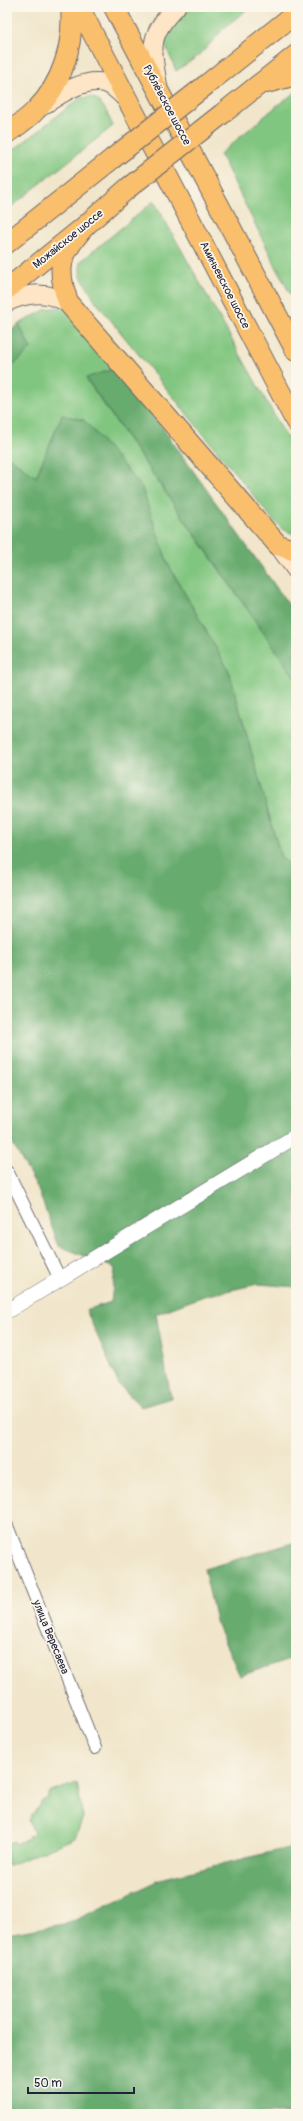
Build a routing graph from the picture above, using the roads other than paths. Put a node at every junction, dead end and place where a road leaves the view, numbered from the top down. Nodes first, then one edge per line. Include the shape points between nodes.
1 (71, 7) edge
2 (79, 7) edge
3 (114, 7) edge
4 (176, 7) edge
5 (296, 13) edge
6 (296, 55) edge
7 (296, 75) edge
8 (258, 85) junction
9 (159, 88) junction
10 (132, 105) junction
11 (37, 110) junction
12 (7, 133) edge
13 (85, 226) junction
14 (7, 244) edge
15 (7, 289) edge
16 (7, 302) edge
17 (69, 304) junction
18 (296, 351) edge
19 (296, 422) edge
20 (287, 548) edge
21 (296, 570) edge
22 (296, 1136) edge
23 (7, 1171) edge
24 (60, 1279) junction
25 (7, 1311) edge
26 (7, 1526) edge
27 (95, 1748) dead end

1 - 11 main road via 71,42 67,58 52,89
2 - 10 main road
3 - 9 main road, Рублёвское шоссе
4 - 9 main road via 162,20 153,40
5 - 14 main road, bridge
6 - 8 main road, Можайское шоссе
7 - 8 main road
8 - 13 main road, Можайское шоссе, bridge via 128,188
9 - 18 main road, Рублёвское шоссе
10 - 11 main road via 116,89 105,83 92,83 66,92
10 - 19 main road, Аминьевское шоссе
11 - 12 main road
13 - 15 main road, Можайское шоссе
13 - 17 main road via 71,243 61,266 62,286
16 - 17 main road via 19,296 38,293 54,296
17 - 20 main road
20 - 21 main road
22 - 24 street
23 - 24 street
24 - 25 street
26 - 27 street, улица Вересаева

